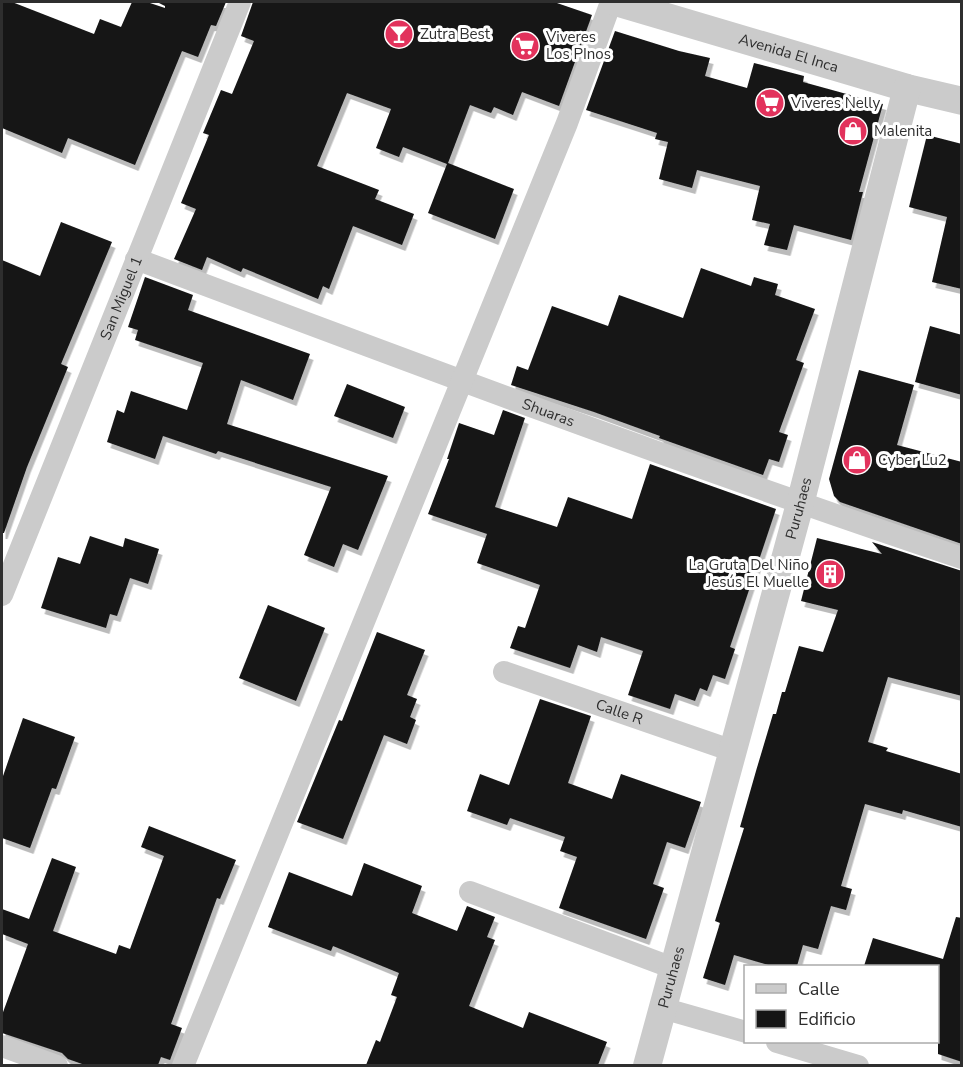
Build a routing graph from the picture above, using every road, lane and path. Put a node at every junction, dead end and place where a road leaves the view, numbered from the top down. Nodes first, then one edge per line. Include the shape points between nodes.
1 (240, 2) edge
2 (611, 2) edge
3 (616, 2) edge
4 (907, 88) junction
5 (962, 101) edge
6 (136, 260) junction
7 (461, 381) junction
8 (800, 504) junction
9 (962, 558) edge
10 (2, 595) edge
11 (504, 672) dead end
12 (733, 751) junction
13 (470, 892) dead end
14 (673, 968) junction
15 (662, 1008) junction
16 (744, 1031) edge
17 (784, 1043) edge
18 (2, 1046) edge
19 (57, 1065) edge
20 (183, 1065) edge
21 (647, 1065) edge
22 (858, 1065) edge

1 - 6 street, San Miguel 1
2 - 7 street via 567,123
3 - 4 street, Avenida El Inca
4 - 5 street, Avenida El Inca
4 - 8 street, Puruhaes
6 - 7 street, Shuaras
6 - 10 street, San Miguel 1
7 - 8 street, Shuaras
7 - 20 street
8 - 9 street, Shuaras
8 - 12 street, Puruhaes
11 - 12 street, Calle R
12 - 14 street, Puruhaes
13 - 14 street
14 - 15 street, Puruhaes
15 - 16 street
15 - 21 street, Puruhaes
17 - 22 street
18 - 19 street

